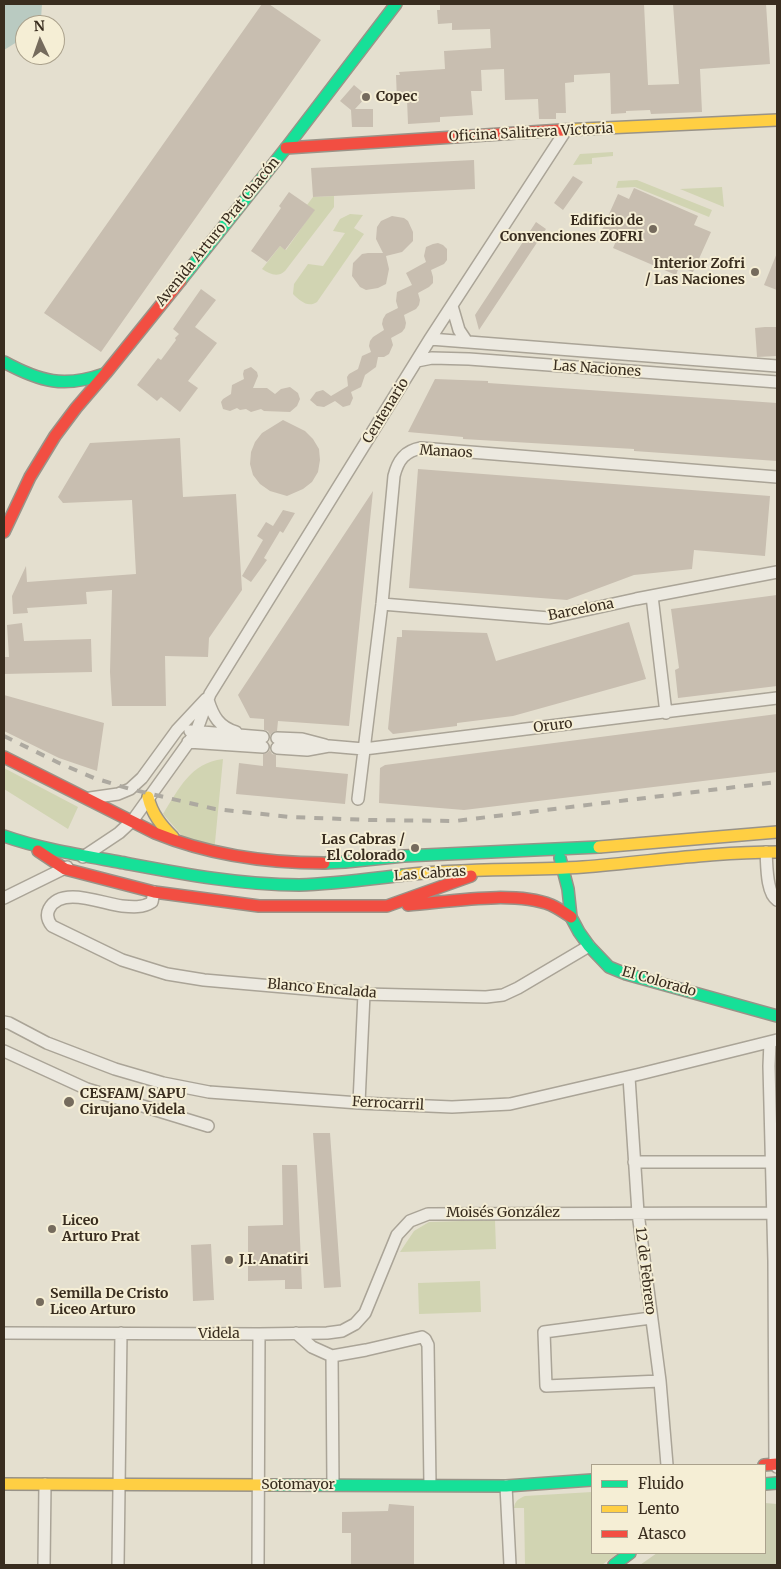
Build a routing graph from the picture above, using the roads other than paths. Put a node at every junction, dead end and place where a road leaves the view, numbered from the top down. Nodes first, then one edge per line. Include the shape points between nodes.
1 (396, 4) edge
2 (777, 120) edge
3 (566, 130) junction
4 (286, 148) junction
5 (452, 306) junction
6 (430, 340) junction
7 (466, 342) junction
8 (417, 361) junction
9 (4, 362) edge
10 (777, 366) edge
11 (106, 373) junction
12 (777, 382) edge
13 (777, 477) edge
14 (4, 532) edge
15 (777, 572) edge
16 (652, 596) junction
17 (382, 604) junction
18 (209, 697) junction
19 (777, 698) edge
20 (666, 712) junction
21 (177, 730) junction
22 (196, 732) junction
23 (247, 735) junction
24 (188, 742) junction
25 (277, 743) dead end
26 (364, 749) junction
27 (4, 756) edge
28 (148, 797) junction
29 (87, 798) junction
30 (358, 799) dead end
31 (132, 820) junction
32 (777, 832) edge
33 (4, 836) edge
34 (179, 843) junction
35 (31, 846) junction
36 (557, 851) junction
37 (772, 852) edge
38 (84, 856) junction
39 (563, 868) junction
40 (65, 869) junction
41 (485, 871) junction
42 (154, 892) junction
43 (4, 898) edge
44 (777, 900) edge
45 (387, 906) junction
46 (571, 917) junction
47 (589, 946) junction
48 (364, 994) junction
49 (777, 1008) edge
50 (763, 1012) junction
51 (777, 1016) edge
52 (4, 1022) edge
53 (774, 1041) edge
54 (4, 1051) edge
55 (629, 1077) junction
56 (359, 1103) junction
57 (208, 1126) dead end
58 (634, 1162) junction
59 (772, 1162) junction
60 (638, 1213) junction
61 (775, 1213) edge
62 (776, 1262) edge
63 (651, 1318) junction
64 (4, 1333) edge
65 (121, 1333) junction
66 (296, 1333) junction
67 (259, 1334) junction
68 (332, 1356) junction
69 (660, 1381) junction
70 (667, 1464) edge
71 (773, 1465) edge
72 (591, 1480) edge
73 (4, 1484) edge
74 (44, 1484) junction
75 (119, 1484) junction
76 (259, 1484) junction
77 (333, 1485) junction
78 (430, 1485) junction
79 (506, 1486) junction
80 (629, 1554) edge
81 (44, 1565) edge
82 (118, 1565) edge
83 (258, 1565) edge
84 (510, 1565) edge
85 (614, 1565) edge

1 - 4 main road, Avenida Arturo Prat Chacón
2 - 3 main road, Oficina Salitrera Victoria
3 - 4 main road, Oficina Salitrera Victoria
3 - 5 street, Centenario
4 - 11 main road, Avenida Arturo Prat Chacón
5 - 6 street, Centenario
5 - 7 street via 458,330
6 - 7 street, Las Naciones
6 - 8 street, Centenario
7 - 10 street, Las Naciones
8 - 12 street, Las Naciones via 469,359
8 - 18 street, Centenario
9 - 11 main road via 47,382 89,380
11 - 14 main road, Avenida Arturo Prat Chacón via 48,445
13 - 17 street, Manaos via 421,448 412,450 404,454 394,476
15 - 16 street, Barcelona
16 - 17 street, Barcelona via 549,618
16 - 20 street
17 - 26 street, Manaos
18 - 21 street, Centenario
18 - 22 street, Centenario
18 - 23 street via 216,720 227,729
19 - 20 street, Oruro
20 - 26 street, Oruro
21 - 22 street
21 - 29 street, Centenario via 142,778 130,789
22 - 23 street
22 - 24 street, Centenario
23 - 24 street via 263,742
24 - 28 street, Centenario
25 - 26 street, Oruro via 307,750 329,746
26 - 30 street, Manaos
27 - 29 main road
28 - 31 street, Centenario
28 - 34 main road via 150,809 158,822
29 - 31 main road
31 - 34 main road, Las Cabras
31 - 38 street, Centenario via 119,833
32 - 36 main road, Las Cabras
33 - 35 main road
34 - 36 main road, Las Cabras via 262,860 338,863
35 - 38 main road
35 - 40 main road
36 - 39 main road, El Colorado
37 - 39 main road, Las Cabras via 711,854
37 - 44 street via 770,889
38 - 40 street, Centenario
38 - 41 main road, Las Cabras via 248,883 324,884 432,872
39 - 41 main road, Las Cabras
39 - 46 main road, El Colorado
40 - 42 main road
40 - 43 street, Centenario
41 - 45 main road
42 - 45 main road via 259,906
42 - 48 street, Blanco Encalada via 152,902 146,906 120,906 83,897 56,901 50,907 48,921 52,926 122,960 167,974
45 - 46 main road via 525,900 550,904
46 - 47 main road, El Colorado
47 - 48 street, Blanco Encalada via 503,995
47 - 50 main road, El Colorado via 609,966 626,974
48 - 56 street
49 - 50 street
50 - 51 main road, El Colorado
52 - 56 street, Ferrocarril via 46,1043 114,1069 163,1083 209,1092
53 - 55 street, Ferrocarril
53 - 59 street via 769,1066
54 - 57 street via 87,1089
55 - 56 street, Ferrocarril via 510,1104 452,1107
55 - 58 street, 12 de Febrero
58 - 59 street
58 - 60 street, 12 de Febrero
59 - 61 street
60 - 61 street, Moisés González
60 - 63 street, 12 de Febrero
60 - 66 street, Moisés González via 438,1213 419,1217 410,1221 397,1235 360,1318 342,1331
61 - 62 street
62 - 71 street
63 - 69 street, 12 de Febrero
63 - 69 street via 544,1332 546,1386
64 - 65 street, Videla
65 - 67 street, Videla
65 - 75 street
66 - 67 street, Videla
66 - 68 street via 312,1347
67 - 76 street
68 - 77 street
68 - 78 street via 422,1337 425,1339 428,1345
69 - 70 street, 12 de Febrero
72 - 79 main road, Sotomayor
73 - 74 main road, Sotomayor
74 - 75 main road, Sotomayor
74 - 81 street
75 - 76 main road, Sotomayor
75 - 82 street
76 - 77 main road, Sotomayor
76 - 83 street
77 - 78 main road, Sotomayor
78 - 79 main road, Sotomayor
79 - 84 street
80 - 85 main road

